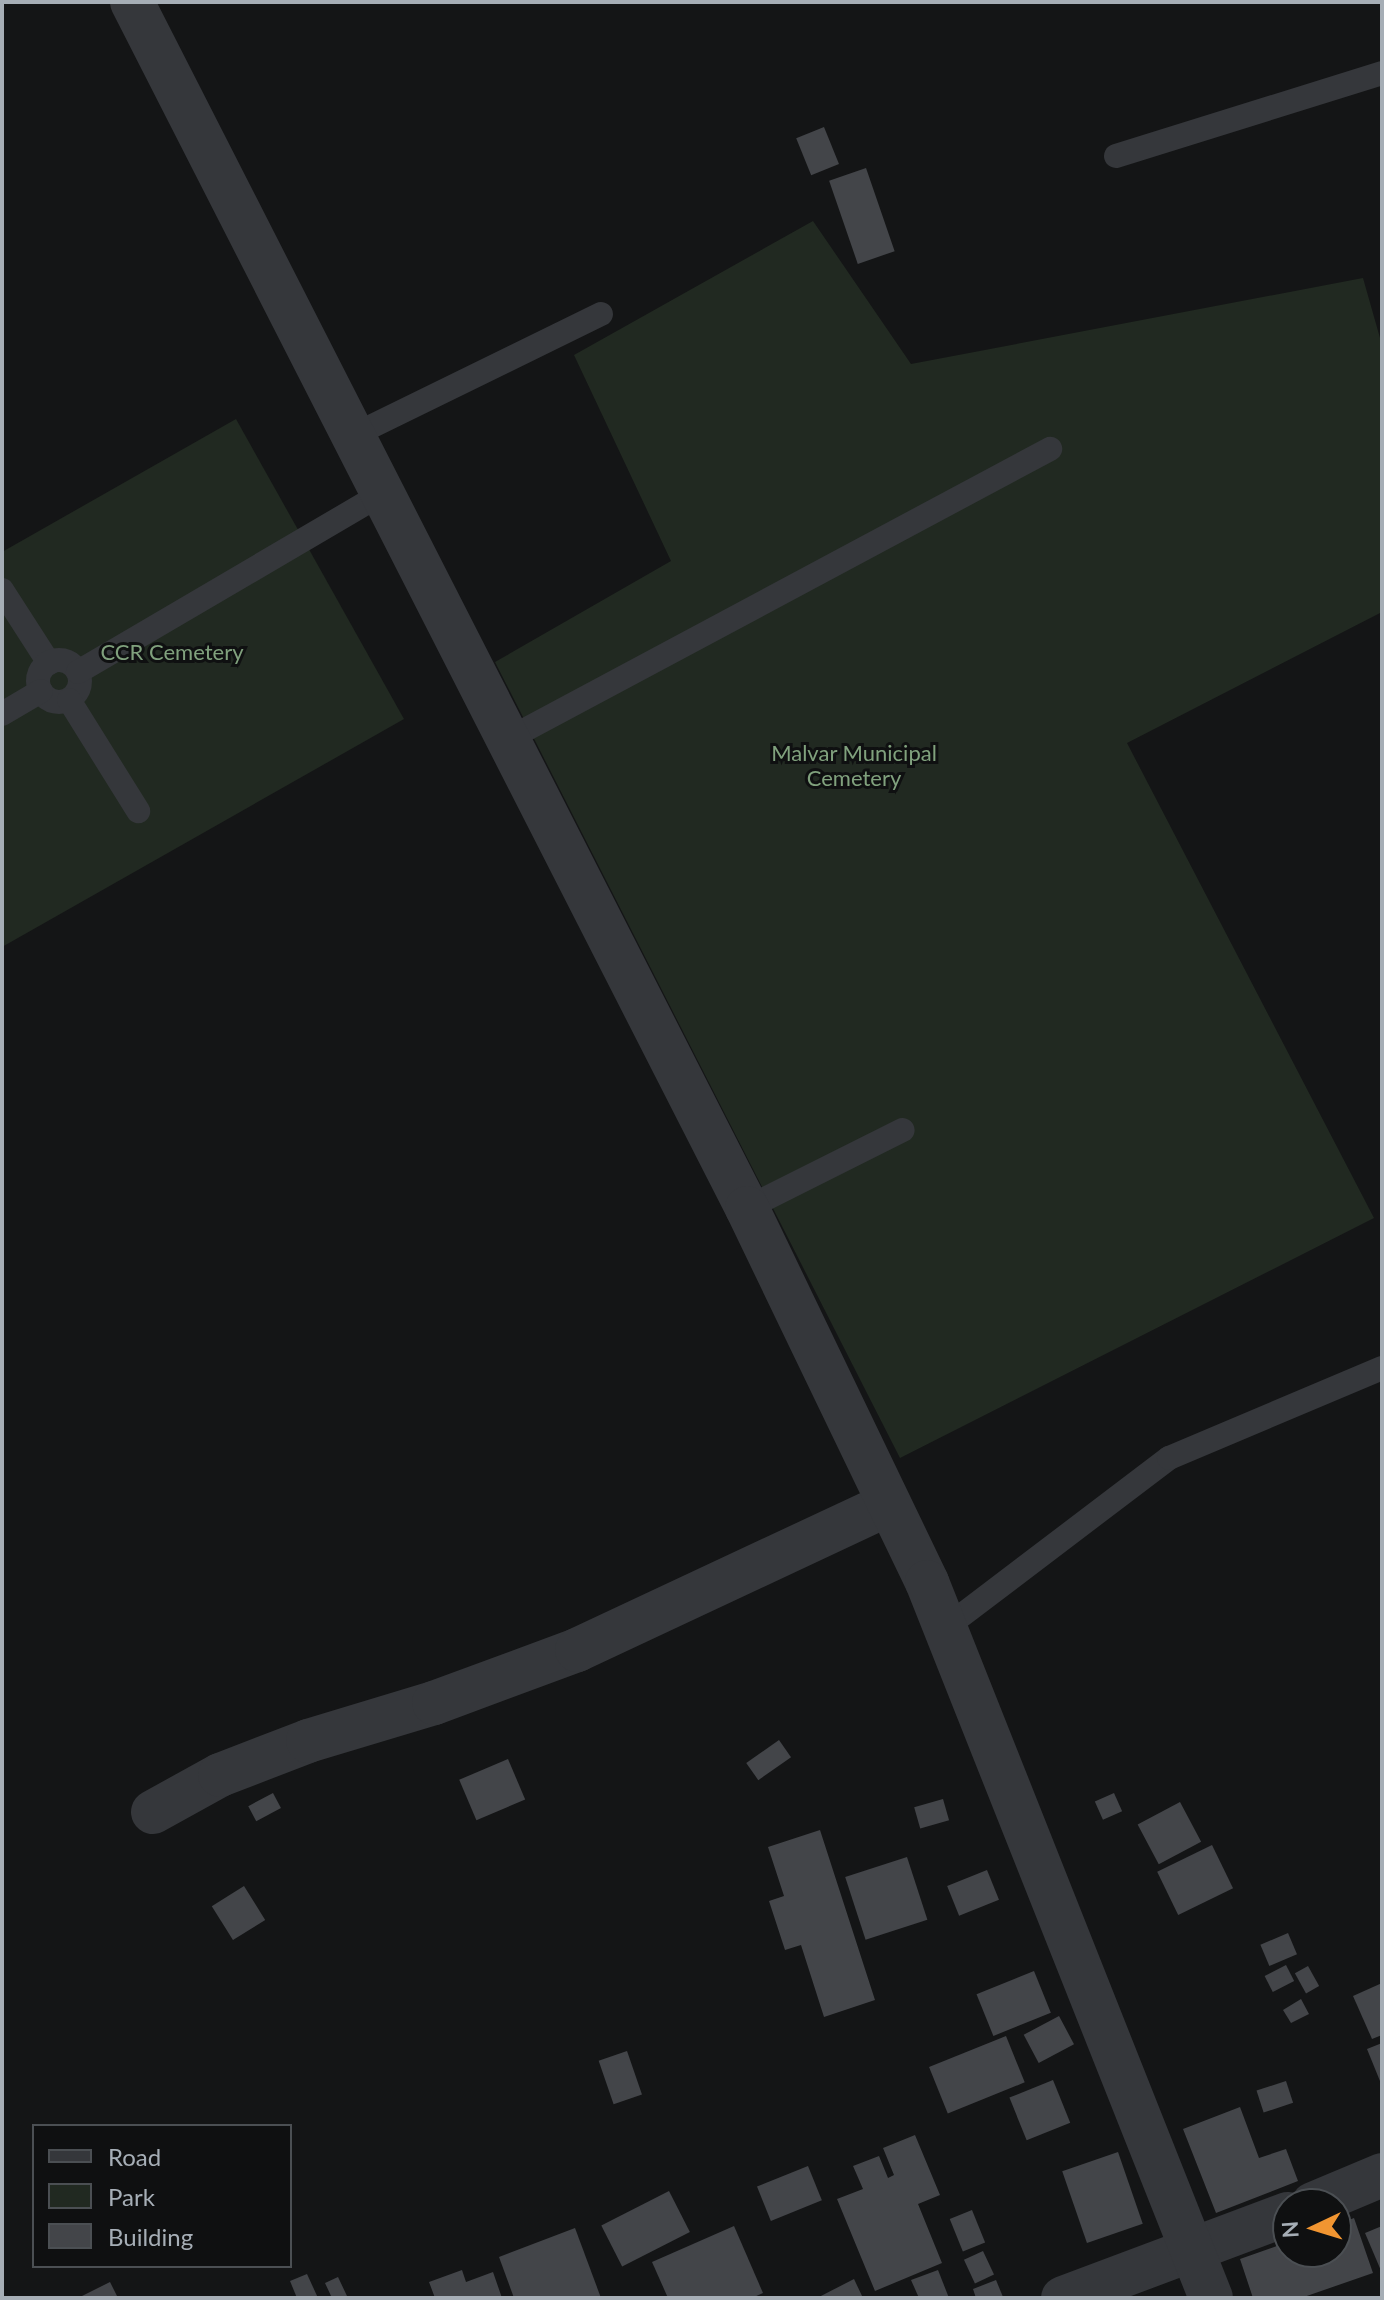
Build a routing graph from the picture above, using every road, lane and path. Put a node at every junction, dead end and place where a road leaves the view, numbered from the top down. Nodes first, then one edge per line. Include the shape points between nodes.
1 (132, 2) edge
2 (1382, 73) edge
3 (1116, 156) dead end
4 (601, 314) dead end
5 (354, 435) junction
6 (1050, 449) dead end
7 (385, 492) junction
8 (2, 590) edge
9 (49, 663) junction
10 (78, 672) junction
11 (41, 691) junction
12 (69, 700) junction
13 (2, 714) edge
14 (508, 739) junction
15 (138, 811) dead end
16 (903, 1130) dead end
17 (747, 1208) junction
18 (1382, 1368) edge
19 (889, 1504) junction
20 (945, 1628) junction
21 (153, 1812) dead end
22 (1382, 2175) edge
23 (1351, 2188) edge
24 (1272, 2221) edge
25 (1194, 2253) junction
26 (1063, 2298) edge
27 (1211, 2298) edge

1 - 5 street
2 - 3 lane
4 - 5 lane
5 - 7 street
6 - 14 lane
7 - 10 lane
7 - 14 street
8 - 9 lane
9 - 10 lane via 70,663
9 - 11 lane via 38,681
10 - 12 lane via 77,692
11 - 12 lane via 48,699
11 - 13 lane
12 - 15 lane
14 - 17 street
16 - 17 lane
17 - 19 street
18 - 20 lane via 1169,1458
19 - 20 street
19 - 21 street via 577,1650 434,1703 308,1741 220,1775
20 - 25 street
22 - 23 street
24 - 25 street
25 - 26 street
25 - 27 street

